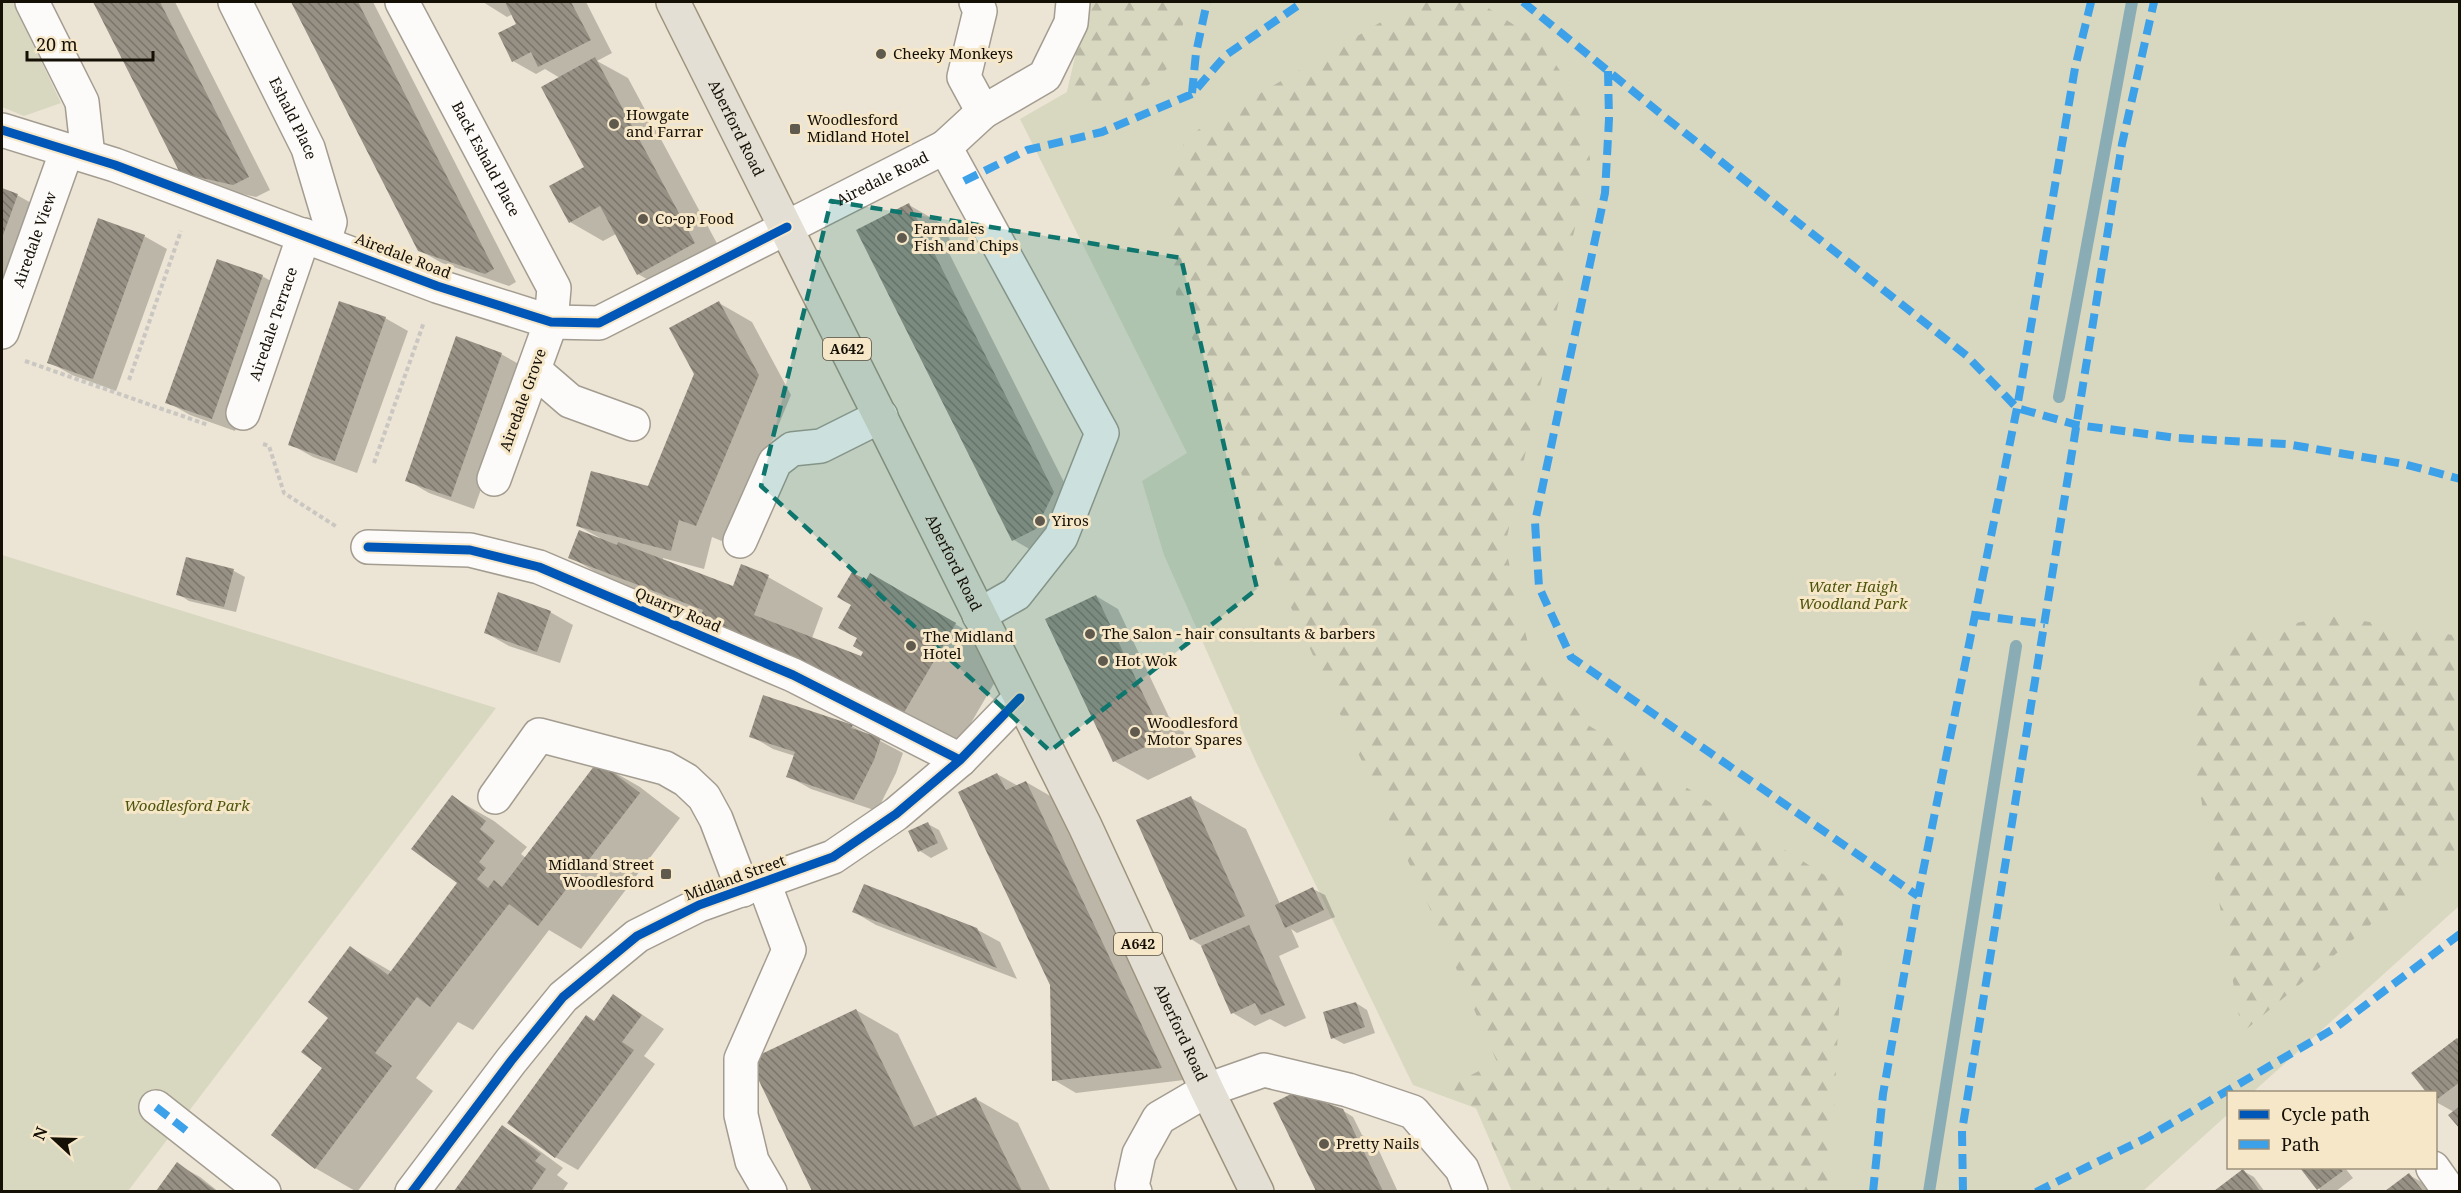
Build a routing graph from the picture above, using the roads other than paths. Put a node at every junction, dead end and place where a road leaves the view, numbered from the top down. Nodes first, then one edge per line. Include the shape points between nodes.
1 (32, 2) edge
2 (235, 2) edge
3 (402, 2) edge
4 (673, 2) edge
5 (976, 2) edge
6 (1073, 2) edge
7 (983, 112) junction
8 (2, 130) edge
9 (945, 147) junction
10 (78, 153) junction
11 (787, 227) junction
12 (314, 238) junction
13 (551, 322) junction
14 (2, 332) edge
15 (534, 370) junction
16 (881, 416) junction
17 (229, 420) road end
18 (633, 424) dead end
19 (494, 479) dead end
20 (740, 541) dead end
21 (368, 547) road end
22 (979, 615) junction
23 (1020, 698) junction
24 (960, 760) junction
25 (495, 797) dead end
26 (754, 887) junction
27 (1206, 1090) junction
28 (156, 1107) dead end
29 (2434, 1169) edge
30 (264, 1191) edge
31 (412, 1191) edge
32 (770, 1191) edge
33 (1135, 1191) edge
34 (1257, 1191) edge
35 (1471, 1191) edge
36 (2450, 1191) edge

1 - 10 street via 82,102
2 - 12 street, Eshald Place via 308,148 330,222
3 - 13 street, Back Eshald Place via 554,288
4 - 11 main road, Aberford Road / A642
5 - 7 street via 980,11 964,76
6 - 7 street via 1071,23 1044,76
7 - 9 street
8 - 10 street, Airedale Road
9 - 11 street, Airedale Road
9 - 22 street, Airedale Road via 1102,433 1061,537 1016,594
10 - 12 street, Airedale Road
10 - 14 street, Airedale View
11 - 13 street, Airedale Road via 599,323
11 - 16 main road, Aberford Road / A642
12 - 13 street, Airedale Road via 437,286
12 - 17 street, Airedale Terrace
13 - 15 street, Airedale Grove
15 - 18 street via 570,400
15 - 19 street, Airedale Grove
16 - 20 street via 821,446 792,449 775,462
16 - 22 main road, Aberford Road / A642
21 - 24 street, Quarry Road via 470,550 539,567 793,675
22 - 23 main road, Aberford Road / A642
23 - 24 street, Midland Street
23 - 27 main road, Aberford Road / A642 via 1085,826
24 - 26 street, Midland Street via 896,814 833,857
25 - 26 street via 540,735 665,768 704,797
26 - 31 street, Midland Street via 699,905 638,936 563,997
26 - 32 street via 789,950 741,1059 741,1115 752,1161
27 - 33 street via 1159,1118 1139,1154 1132,1186
27 - 34 main road, Aberford Road / A642
27 - 35 street via 1264,1070 1348,1090 1413,1112 1462,1169
28 - 30 street
29 - 36 street

